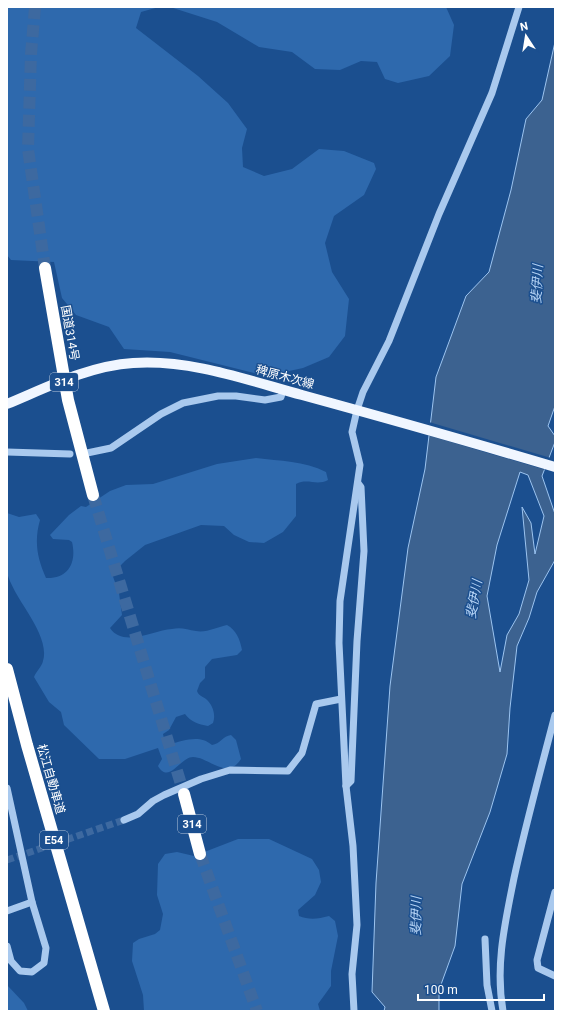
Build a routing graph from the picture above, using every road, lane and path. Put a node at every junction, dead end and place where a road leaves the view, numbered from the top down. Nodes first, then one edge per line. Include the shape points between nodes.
1 (519, 7) edge
2 (45, 268) tunnel mouth
3 (64, 380) junction
4 (283, 390) junction
5 (7, 404) edge
6 (357, 410) junction
7 (7, 452) edge
8 (87, 453) dead end
9 (70, 454) dead end
10 (555, 467) edge
11 (357, 482) junction
12 (93, 495) tunnel mouth
13 (7, 669) edge
14 (341, 699) junction
15 (555, 715) edge
16 (346, 786) junction
17 (7, 788) edge
18 (184, 794) tunnel mouth
19 (124, 820) tunnel mouth
20 (200, 854) tunnel mouth
21 (555, 892) edge
22 (32, 902) junction
23 (7, 911) edge
24 (485, 939) dead end
25 (7, 946) edge
26 (555, 976) edge
27 (104, 1011) edge
28 (354, 1011) edge
29 (492, 1011) edge
30 (503, 1011) edge

1 - 6 street via 492,93 439,214 389,341 363,392
2 - 3 highway, 国道314号 / 314
3 - 4 main road, 稗原木次線 via 89,370 115,365 158,363 200,368
3 - 5 main road, 稗原木次線
3 - 12 highway, 国道314号 / 314
4 - 6 main road, 稗原木次線
4 - 8 street via 281,396 273,400 228,395 183,403 161,414 111,448
6 - 10 main road, 稗原木次線
6 - 11 street via 352,432 359,459
7 - 9 street
11 - 14 street via 340,601
11 - 16 street via 361,487 364,551 351,781
13 - 27 highway, 松江自動車道 / E54
14 - 16 street
14 - 19 street via 316,704 302,753 288,771 230,770 164,795 138,814
15 - 30 street via 520,850 502,934 499,978
16 - 28 street via 356,925 352,974
17 - 22 street
18 - 20 highway, 314
21 - 26 street via 537,960 538,968
22 - 23 street
22 - 25 street via 46,948 44,963 32,972 20,971 11,961
24 - 29 street via 487,984

